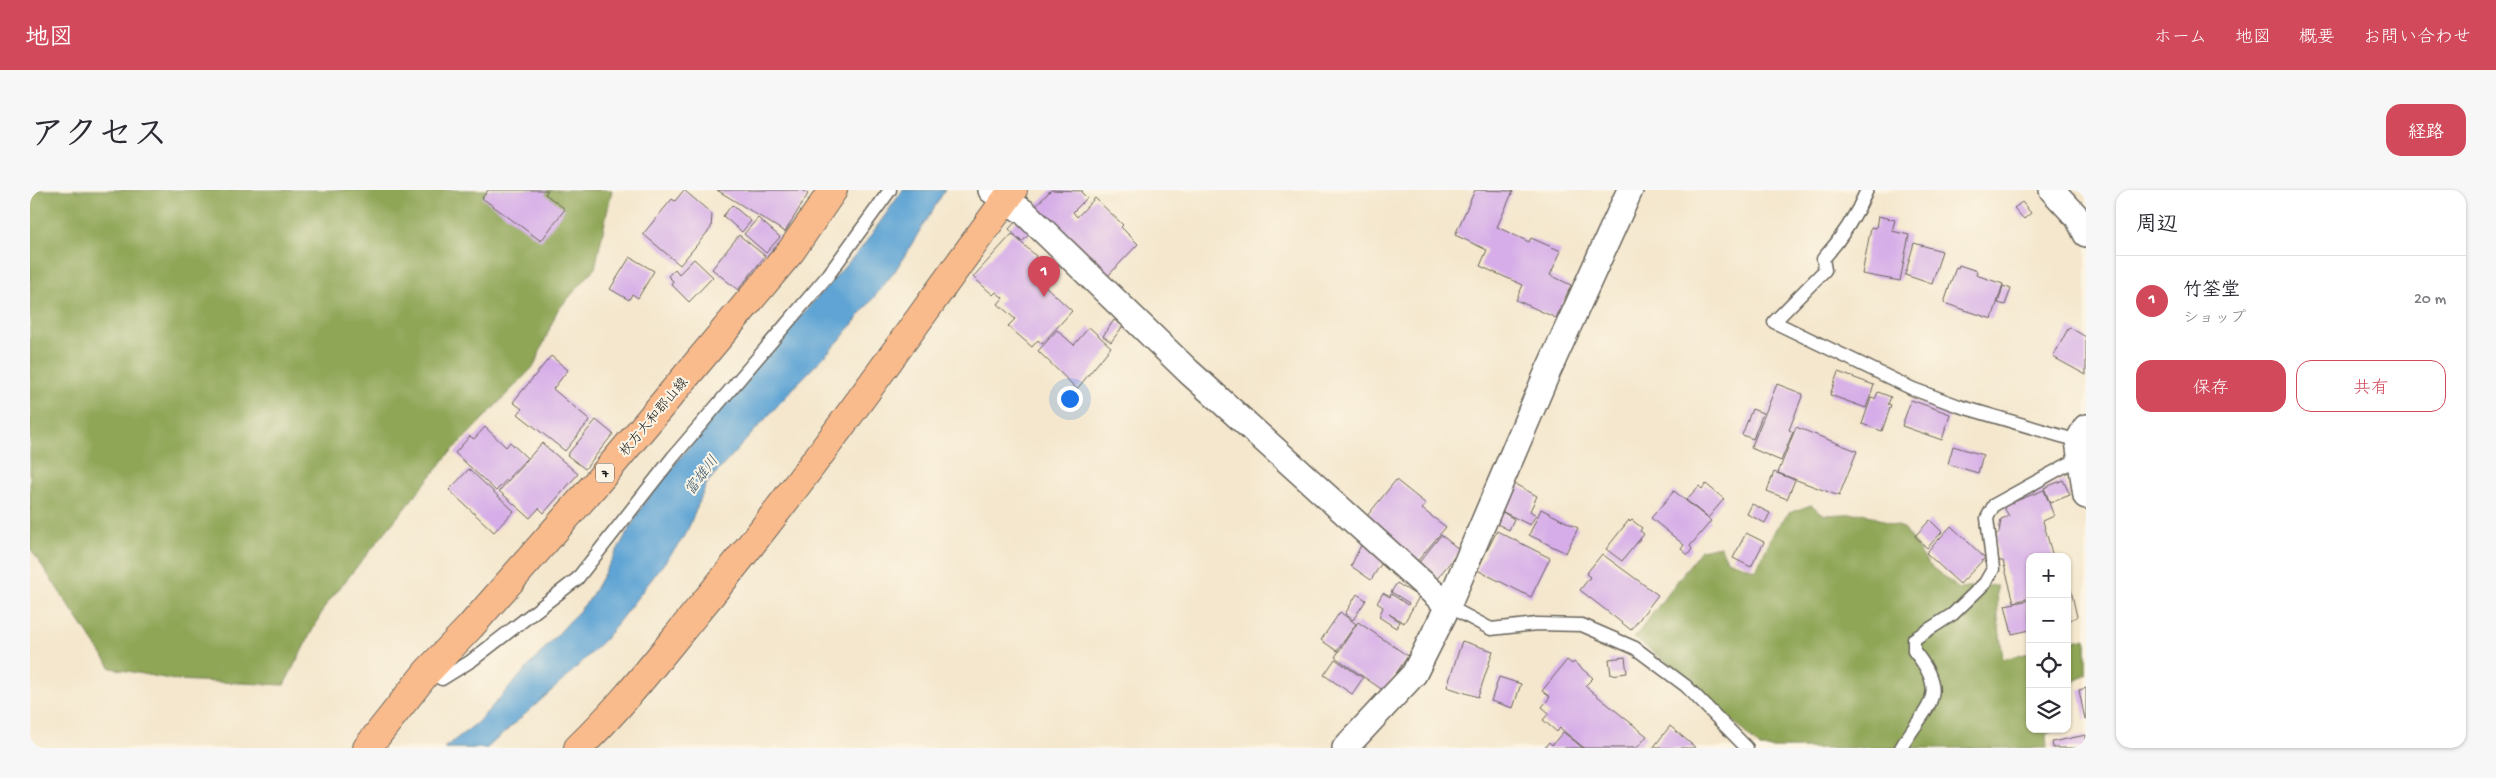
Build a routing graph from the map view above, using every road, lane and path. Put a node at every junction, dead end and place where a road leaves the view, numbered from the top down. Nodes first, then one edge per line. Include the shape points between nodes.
1 (833, 190) edge
2 (890, 190) edge
3 (1630, 190) edge
4 (1867, 190) edge
5 (2052, 190) edge
6 (1001, 193) edge
7 (2086, 234) edge
8 (2082, 442) edge
9 (2086, 496) edge
10 (1448, 606) junction
11 (427, 672) junction
12 (367, 748) edge
13 (578, 748) edge
14 (1344, 748) edge
15 (1747, 748) edge
16 (1901, 748) edge

1 - 11 main road, 枚方大和郡山線 / 7 via 791,252 599,480
2 - 11 lane via 829,274 674,457 577,579 471,661 442,679
3 - 10 street via 1548,371
4 - 8 lane via 1842,236 1823,259 1825,270 1774,322 1913,389
5 - 7 street via 2078,218
6 - 10 street via 1188,372
6 - 13 main road via 953,275 737,563 606,722
8 - 9 street
8 - 16 lane via 1994,505 1987,518 1993,569 1986,583 1953,614 1914,639 1914,651 1933,681 1933,696
10 - 14 street via 1414,674
10 - 15 lane via 1491,628 1582,625 1634,648 1686,686
11 - 12 main road, 枚方大和郡山線 / 7

